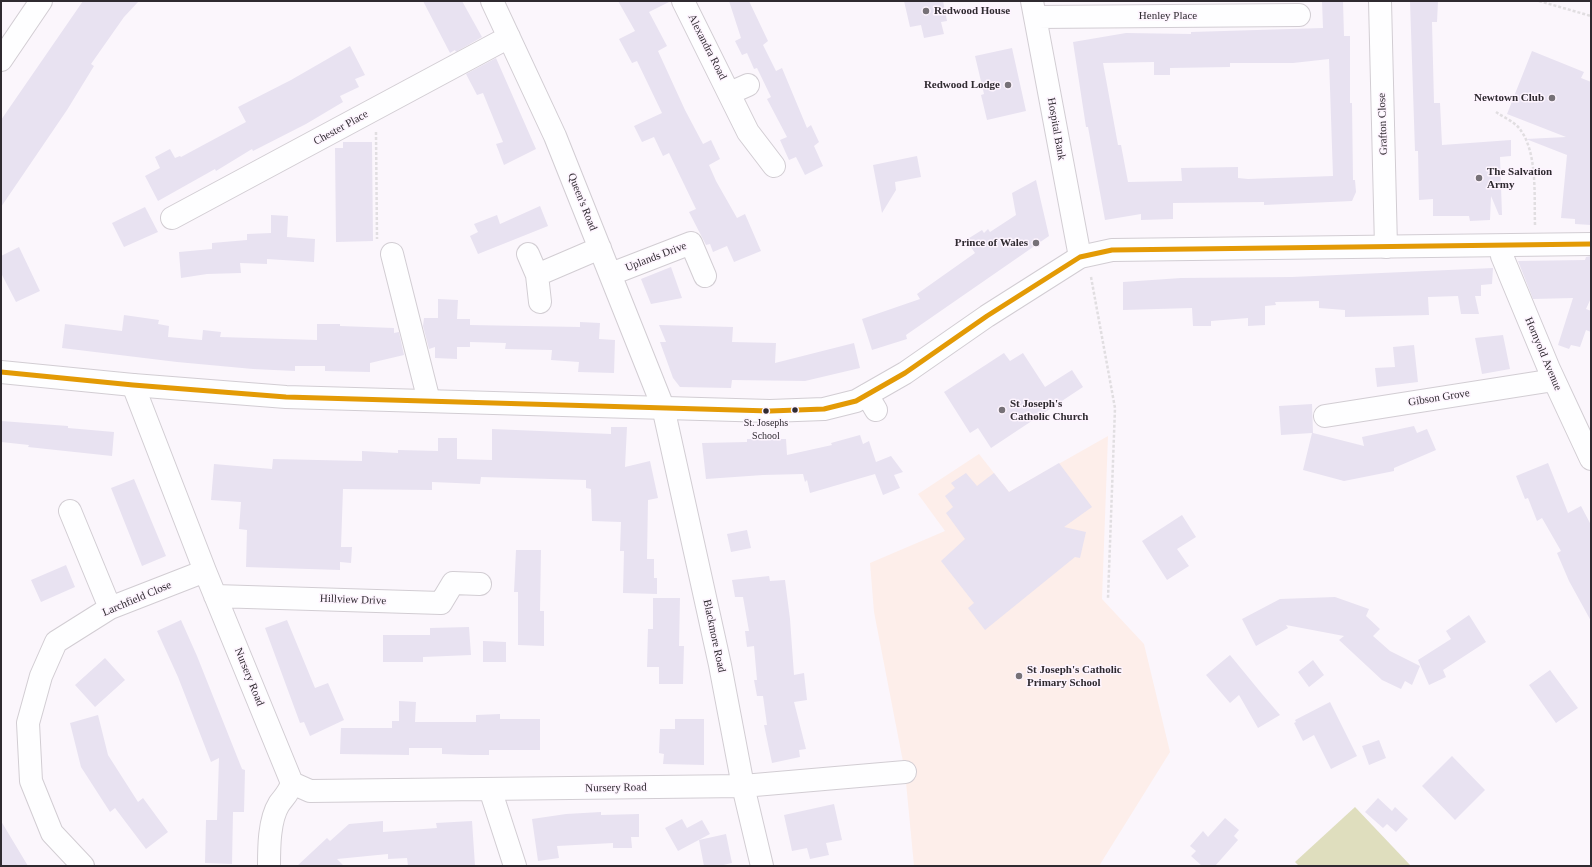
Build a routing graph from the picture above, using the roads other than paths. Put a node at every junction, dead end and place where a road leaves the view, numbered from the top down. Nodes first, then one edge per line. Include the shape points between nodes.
1 (41, 1) edge
2 (492, 1) edge
3 (683, 1) edge
4 (1380, 1) edge
5 (1034, 9) edge
6 (1299, 15) dead end
7 (509, 37) junction
8 (1, 60) edge
9 (774, 166) dead end
10 (172, 218) dead end
11 (1591, 244) edge
12 (1386, 246) junction
13 (1501, 246) junction
14 (600, 248) junction
15 (392, 254) road end
16 (528, 254) dead end
17 (1083, 256) junction
18 (611, 274) junction
19 (536, 275) junction
20 (705, 276) dead end
21 (540, 302) dead end
22 (1, 372) edge
23 (1554, 380) junction
24 (133, 385) junction
25 (429, 401) junction
26 (663, 407) junction
27 (1324, 416) dead end
28 (1591, 459) edge
29 (70, 511) dead end
30 (205, 571) junction
31 (480, 584) dead end
32 (215, 596) junction
33 (110, 608) junction
34 (905, 772) dead end
35 (292, 783) junction
36 (743, 786) junction
37 (490, 790) junction
38 (83, 866) edge
39 (269, 866) edge
40 (515, 866) edge
41 (762, 866) edge

1 - 8 street
2 - 7 street, Queen's Road
3 - 9 street, Alexandra Road via 738,95 748,132
4 - 12 street, Grafton Close
5 - 6 street, Henley Place
5 - 17 street, Hospital Bank
7 - 10 street, Chester Place
7 - 14 street, Queen's Road via 555,136
11 - 13 street
12 - 13 street
12 - 17 street via 1112,250
13 - 23 street, Hornyold Avenue via 1502,256
14 - 18 street, Queen's Road
14 - 19 street
15 - 25 street
16 - 19 street
17 - 26 street via 987,316 905,373 871,402 856,401 824,409
18 - 20 street, Uplands Drive via 691,243
18 - 26 street, Queen's Road
19 - 21 street
22 - 24 street
23 - 27 street, Gibson Grove
23 - 28 street, Hornyold Avenue
24 - 25 street via 286,397
24 - 30 street, Nursery Road
25 - 26 street
26 - 36 street, Blackmore Road via 720,665
29 - 33 street
30 - 32 street, Nursery Road
30 - 33 street, Larchfield Close
31 - 32 street, Hillview Drive via 453,583 441,603
32 - 35 street, Nursery Road
33 - 38 street, Larchfield Close via 56,642 41,676 28,723 31,782 52,833
34 - 36 street, Nursery Road
35 - 37 street, Nursery Road via 310,791
35 - 39 street via 289,793 278,805 270,832
36 - 37 street, Nursery Road
36 - 41 street, Blackmore Road
37 - 40 street

